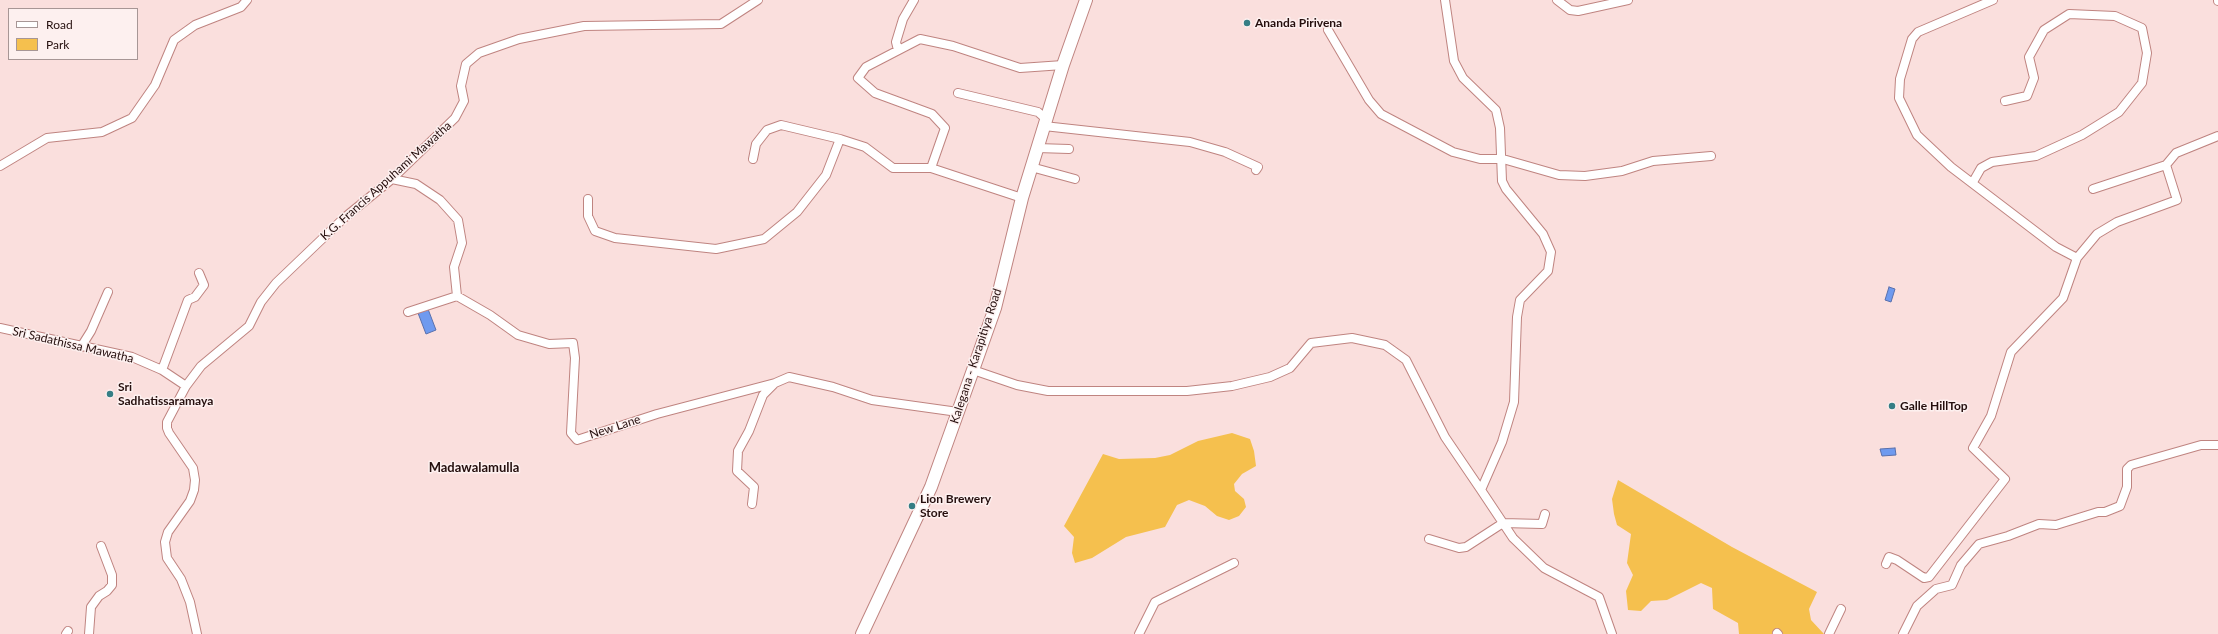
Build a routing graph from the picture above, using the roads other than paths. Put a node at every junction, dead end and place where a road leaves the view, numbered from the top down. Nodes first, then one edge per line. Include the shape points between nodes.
1 (247, 0) edge
2 (758, 0) edge
3 (914, 0) edge
4 (1086, 0) edge
5 (1445, 0) edge
6 (1557, 0) edge
7 (1628, 0) edge
8 (1993, 0) edge
9 (1328, 30) dead end
10 (898, 50) junction
11 (1062, 65) junction
12 (958, 92) dead end
13 (2005, 101) dead end
14 (1045, 122) junction
15 (2218, 136) edge
16 (840, 139) junction
17 (1037, 148) junction
18 (1069, 149) dead end
19 (1711, 156) dead end
20 (752, 159) dead end
21 (1503, 159) junction
22 (2166, 165) junction
23 (0, 166) edge
24 (1031, 167) junction
25 (931, 168) junction
26 (1256, 170) dead end
27 (392, 178) junction
28 (1075, 179) dead end
29 (1973, 182) junction
30 (2093, 189) dead end
31 (1022, 198) junction
32 (588, 199) dead end
33 (2076, 258) junction
34 (199, 273) dead end
35 (108, 292) dead end
36 (457, 296) junction
37 (408, 312) dead end
38 (0, 328) edge
39 (81, 347) junction
40 (162, 370) junction
41 (973, 370) junction
42 (775, 383) junction
43 (186, 386) junction
44 (958, 412) junction
45 (2218, 445) edge
46 (1481, 490) junction
47 (752, 504) dead end
48 (1545, 514) dead end
49 (1503, 523) junction
50 (1429, 539) dead end
51 (101, 546) dead end
52 (1234, 563) dead end
53 (1886, 564) dead end
54 (1929, 577) junction
55 (1936, 589) junction
56 (1841, 609) dead end
57 (90, 634) edge
58 (197, 634) edge
59 (862, 634) edge
60 (1139, 634) edge
61 (1612, 634) edge
62 (1829, 634) edge
63 (1903, 634) edge

1 - 23 street via 240,7 195,25 174,40 155,85 132,118 102,132 47,138
2 - 27 street, K.G. Francis Appuhami Mawatha via 722,24 584,26 519,39 479,53 466,64 461,86 464,101 455,118
3 - 10 street via 903,19 896,42
4 - 11 main road, Kalegana - Karapitiya Road
5 - 21 street via 1454,60 1463,78 1496,110
6 - 7 street via 1570,10 1578,11
8 - 29 street via 1918,32 1912,39 1900,79 1899,98 1917,135 1951,167
9 - 21 street via 1368,100 1381,114 1453,152 1480,159
10 - 11 street via 920,39 952,46 1020,68
10 - 25 street via 866,66 858,78 875,93 932,114 945,128
11 - 14 main road, Kalegana - Karapitiya Road
12 - 14 street via 1038,112
13 - 29 street via 2027,96 2034,78 2029,57 2044,30 2069,14 2115,16 2142,28 2147,53 2142,83 2119,112 2082,135 2036,156 1992,162 1981,168
14 - 17 main road, Kalegana - Karapitiya Road
14 - 26 street via 1190,142 1225,152 1258,167
15 - 22 street via 2176,153
16 - 20 street via 781,125 767,130 756,144
16 - 25 street via 865,147 893,168
16 - 32 street via 826,175 797,212 764,238 716,249 615,238 595,231 588,216
17 - 18 street
17 - 24 main road, Kalegana - Karapitiya Road
19 - 21 street via 1653,161 1622,171 1585,176 1559,175
21 - 46 street via 1502,181 1506,189 1542,234 1551,252 1548,271 1520,300 1514,402 1502,442
22 - 30 street
22 - 33 street via 2177,200 2110,226 2097,234
24 - 28 street
24 - 31 main road, Kalegana - Karapitiya Road
25 - 31 street
27 - 36 street via 416,184 440,200 458,220 462,243 454,267
27 - 43 street, K.G. Francis Appuhami Mawatha via 344,218 276,283 261,302 249,326 201,366
29 - 33 street via 2056,247
31 - 41 main road, Kalegana - Karapitiya Road via 995,308
33 - 54 street via 2063,298 2012,352 1991,416 1973,448 2005,479
34 - 40 street via 204,285 195,297 188,300
35 - 39 street
36 - 37 street
36 - 42 street, New Lane via 518,335 549,344 573,343 575,358 571,433 577,440 657,414
38 - 39 street, Sri Sadathissa Mawatha
39 - 40 street, Sri Sadathissa Mawatha via 132,357
40 - 43 street, Sri Sadathissa Mawatha
41 - 44 main road, Kalegana - Karapitiya Road
41 - 46 street via 1017,385 1048,391 1186,391 1232,386 1270,377 1290,368 1312,343 1352,338 1385,345 1406,360 1445,437
42 - 44 street, New Lane via 789,377 833,387 872,400
42 - 47 street via 763,395 738,451 737,471 754,487
43 - 58 street, K.G. Francis Appuhami Mawatha via 167,422 167,428 193,468 194,490 190,501 168,532 165,542 167,558 181,579 190,602
44 - 59 main road, Kalegana - Karapitiya Road via 931,488
45 - 55 street via 2201,445 2131,465 2127,469 2126,487 2120,506 2056,525 2039,524 1979,544 1961,565 1952,585
46 - 49 street
48 - 49 street via 1542,524
49 - 50 street via 1466,547 1459,548
49 - 61 street via 1513,538 1544,568 1599,597
51 - 57 street via 112,575 112,585 91,607
52 - 60 street via 1155,602
53 - 54 street via 1889,557 1924,578
54 - 55 street
55 - 63 street via 1917,606
56 - 62 street

